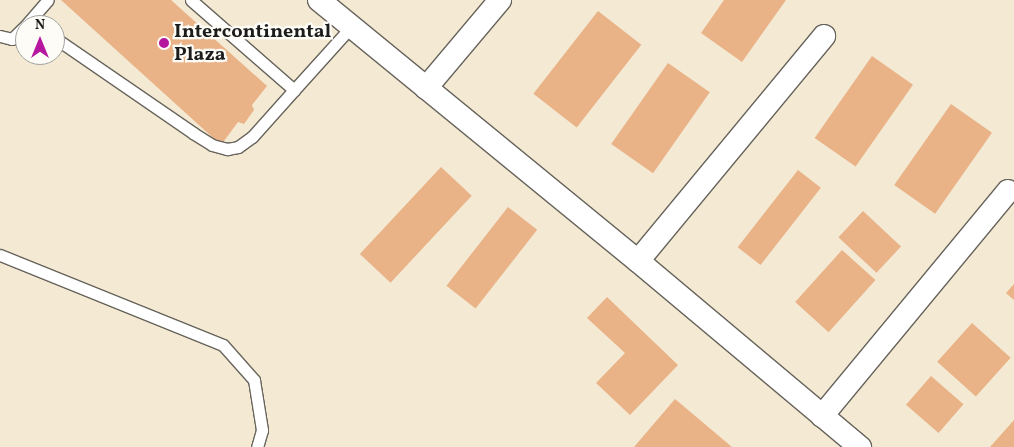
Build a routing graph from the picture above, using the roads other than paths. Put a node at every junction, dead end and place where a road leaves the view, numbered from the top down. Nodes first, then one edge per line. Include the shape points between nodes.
1 (48, 0) edge
2 (191, 0) edge
3 (319, 0) edge
4 (500, 0) edge
5 (36, 15) edge
6 (351, 27) junction
7 (0, 36) edge
8 (15, 36) edge
9 (824, 36) dead end
10 (65, 45) edge
11 (426, 88) junction
12 (294, 90) junction
13 (1008, 190) dead end
14 (0, 255) edge
15 (638, 261) junction
16 (822, 416) junction
17 (257, 447) edge
18 (860, 447) edge

1 - 5 lane
2 - 12 lane
3 - 6 street
4 - 11 street
6 - 11 street
6 - 12 lane
7 - 8 lane via 12,39
9 - 15 street
10 - 12 lane via 193,133 227,150 252,137
11 - 15 street
13 - 16 street
14 - 17 lane via 222,345 254,380 262,430
15 - 16 street
16 - 18 street

